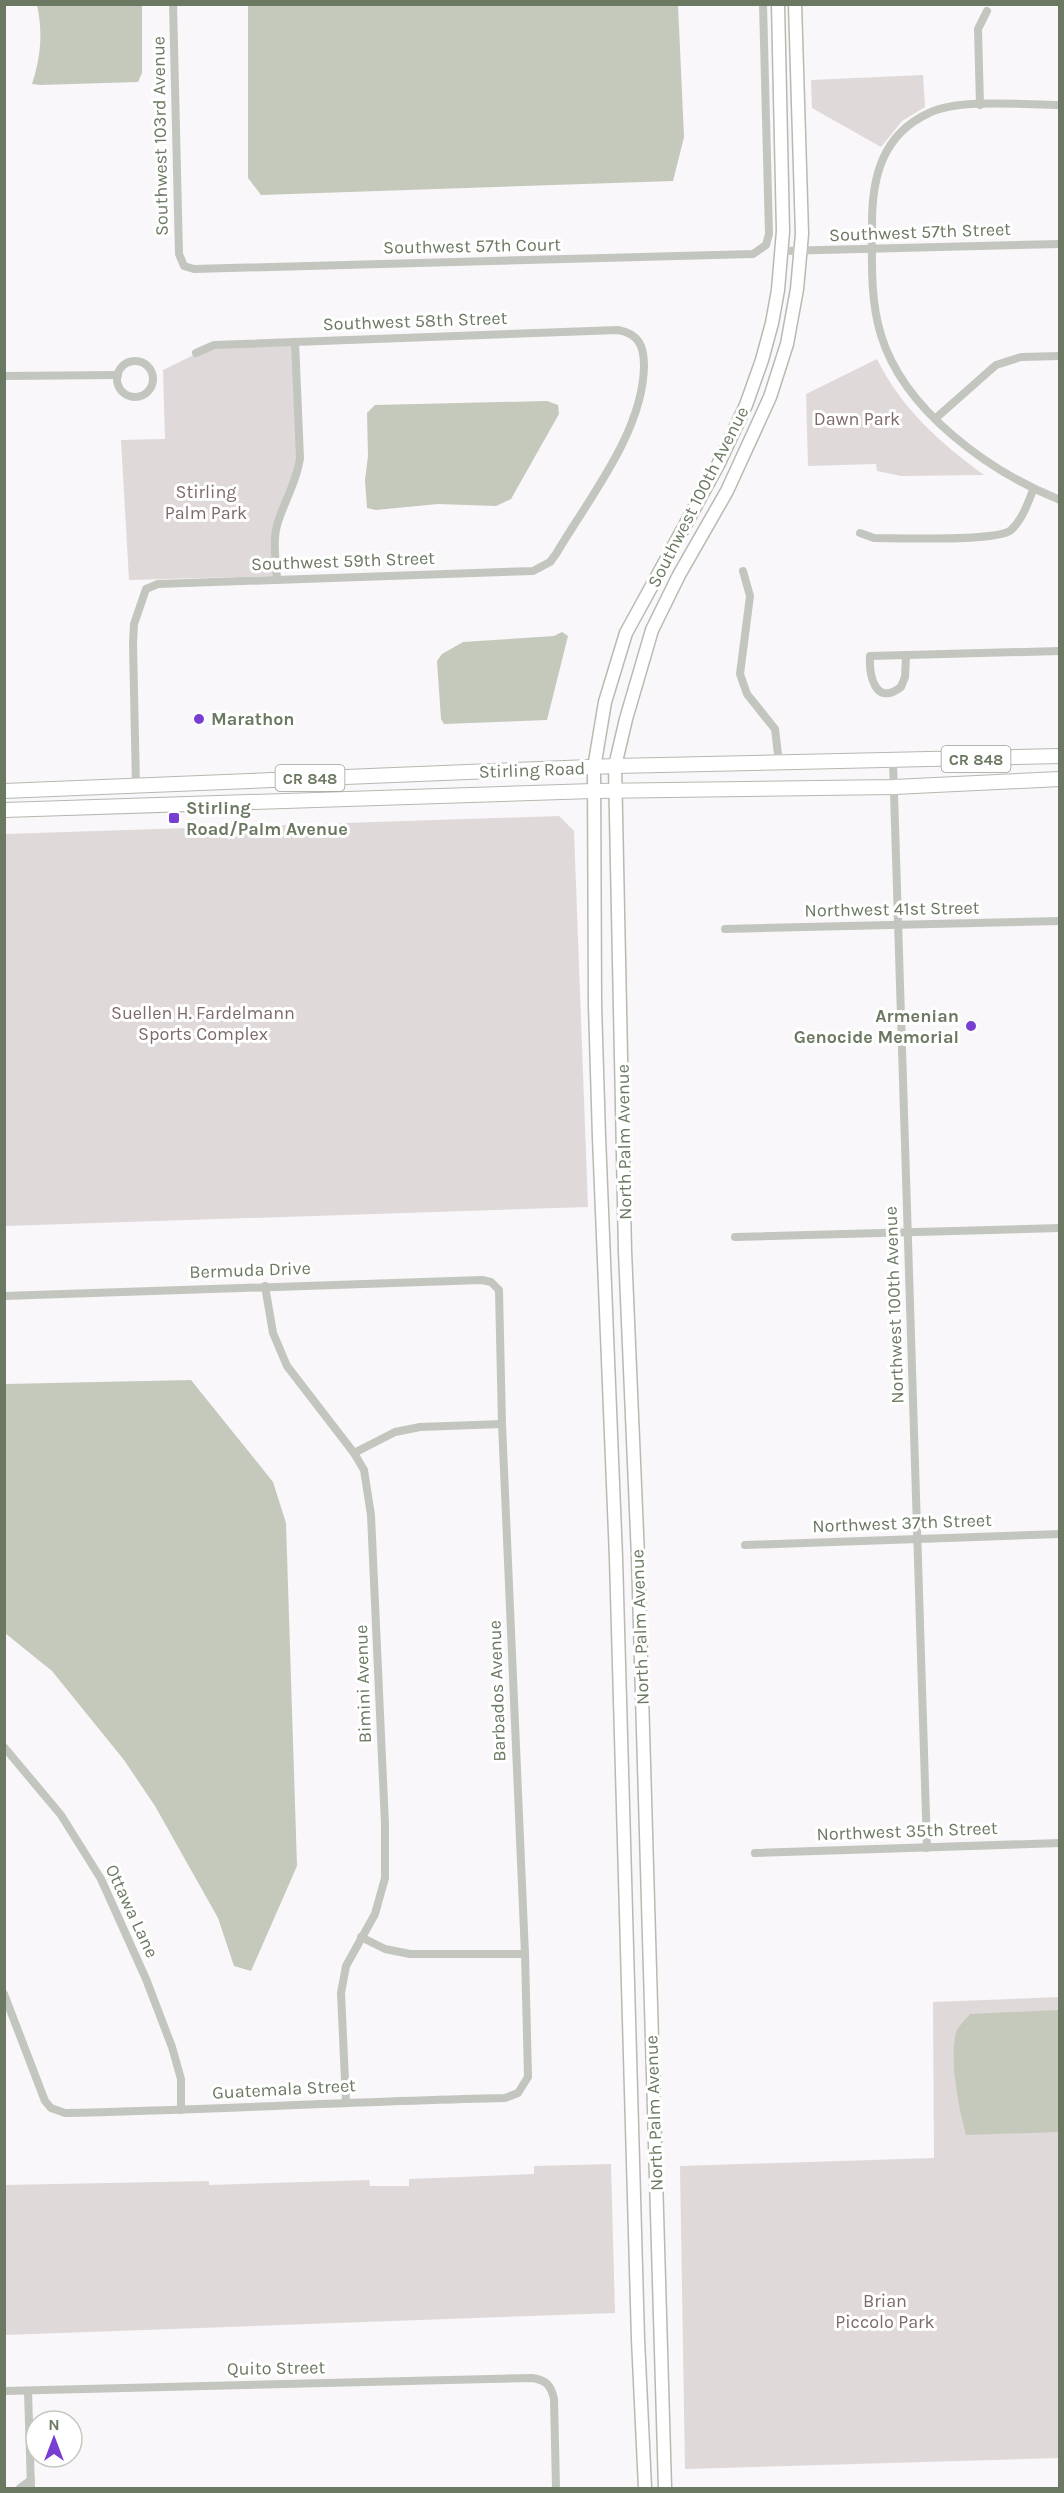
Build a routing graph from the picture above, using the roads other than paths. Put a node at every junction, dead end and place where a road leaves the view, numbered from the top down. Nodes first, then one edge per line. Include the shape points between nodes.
1 (173, 4) edge
2 (763, 4) edge
3 (778, 4) edge
4 (795, 4) edge
5 (987, 11) dead end
6 (980, 105) junction
7 (1059, 105) edge
8 (1059, 244) edge
9 (872, 249) junction
10 (782, 252) junction
11 (801, 252) junction
12 (184, 266) joint
13 (295, 342) junction
14 (196, 353) dead end
15 (1059, 356) edge
16 (118, 375) junction
17 (4, 376) edge
18 (936, 418) junction
19 (1033, 490) junction
20 (1059, 500) edge
21 (860, 533) dead end
22 (542, 567) joint
23 (743, 571) dead end
24 (277, 579) junction
25 (1059, 651) edge
26 (906, 656) junction
27 (1059, 756) edge
28 (893, 761) junction
29 (779, 763) junction
30 (615, 766) junction
31 (594, 768) junction
32 (1059, 779) edge
33 (136, 787) junction
34 (894, 787) junction
35 (4, 791) edge
36 (593, 791) junction
37 (615, 791) junction
38 (4, 810) edge
39 (1059, 921) edge
40 (898, 925) junction
41 (725, 929) dead end
42 (1059, 1228) edge
43 (908, 1232) junction
44 (735, 1237) dead end
45 (265, 1286) junction
46 (496, 1286) joint
47 (4, 1296) edge
48 (502, 1424) junction
49 (633, 1445) junction
50 (612, 1446) junction
51 (354, 1452) junction
52 (1059, 1534) edge
53 (918, 1539) junction
54 (745, 1545) dead end
55 (4, 1748) edge
56 (1059, 1843) edge
57 (927, 1848) junction
58 (755, 1852) dead end
59 (361, 1937) junction
60 (525, 1954) junction
61 (4, 1994) edge
62 (518, 2093) joint
63 (346, 2102) junction
64 (181, 2110) junction
65 (656, 2186) junction
66 (634, 2187) junction
67 (4, 2391) edge
68 (28, 2391) junction
69 (31, 2484) edge
70 (20, 2488) edge
71 (556, 2488) edge
72 (645, 2488) edge
73 (665, 2488) edge

1 - 12 street, Southwest 103rd Avenue via 179,254
2 - 12 street, Southwest 57th Court via 769,234 761,251 733,255 194,269
3 - 10 main road, Southwest 100th Avenue
4 - 11 main road, Southwest 100th Avenue
5 - 6 street via 978,29
6 - 7 street
6 - 9 street via 939,109 924,115 892,143 875,177
8 - 9 street, Southwest 57th Street
9 - 11 street, Southwest 57th Street
9 - 18 street via 876,311 886,350 918,400
10 - 11 street, Southwest 57th Street
10 - 31 main road, Southwest 100th Avenue via 771,323 746,405 718,465 626,633 604,702
11 - 30 main road, Southwest 100th Avenue via 795,308 777,379 728,490 652,630
13 - 14 street, Southwest 58th Street via 214,345
13 - 22 street, Southwest 58th Street via 618,330 636,337 644,353 644,365 635,418 556,554
13 - 24 street via 300,458 274,539
15 - 18 street via 1021,357 996,365
16 - 16 street via 129,362 141,362 150,369 152,386 144,395 132,397 122,391
16 - 17 street
18 - 19 street via 976,454
19 - 20 street
19 - 21 street via 1010,531 991,537 874,538
22 - 24 street, Southwest 59th Street via 519,572
23 - 29 street via 750,596 740,674 747,694 775,729
24 - 33 street, Southwest 59th Street via 158,584 146,589 136,616 133,643
25 - 26 street
26 - 26 street via 901,687 888,692 874,685 870,656
27 - 28 main road, Stirling Road / CR 848
28 - 29 main road, Stirling Road / CR 848
28 - 34 street, Northwest 100th Avenue
29 - 30 main road, Stirling Road / CR 848
30 - 31 main road, Stirling Road / CR 848
30 - 37 main road, North Palm Avenue
31 - 33 main road, Stirling Road / CR 848
31 - 36 main road, North Palm Avenue
32 - 34 main road, Stirling Road / CR 848
33 - 35 main road, Stirling Road / CR 848
34 - 37 main road, Stirling Road / CR 848
34 - 40 street, Northwest 100th Avenue
36 - 37 main road, Stirling Road / CR 848
36 - 38 main road, Stirling Road / CR 848
36 - 50 main road, North Palm Avenue via 598,1104
37 - 49 main road, North Palm Avenue
39 - 40 street, Northwest 41st Street
40 - 41 street, Northwest 41st Street
40 - 43 street, Northwest 100th Avenue
42 - 43 street
43 - 44 street
43 - 53 street, Northwest 100th Avenue
45 - 46 street, Bermuda Drive via 482,1280
45 - 47 street, Bermuda Drive
45 - 51 street, Bimini Avenue via 273,1333 286,1366
46 - 48 street, Barbados Avenue via 501,1295
48 - 51 street via 420,1427 395,1432
48 - 60 street, Barbados Avenue
49 - 50 main road
49 - 65 main road, North Palm Avenue
50 - 66 main road, North Palm Avenue
51 - 59 street, Bimini Avenue via 364,1470 371,1515 385,1824 385,1878 375,1914
52 - 53 street, Northwest 37th Street
53 - 54 street, Northwest 37th Street
53 - 57 street, Northwest 100th Avenue
55 - 64 street, Ottawa Lane via 61,1815 101,1879 172,2047 181,2079
56 - 57 street, Northwest 35th Street
57 - 58 street, Northwest 35th Street
59 - 60 street via 410,1954
59 - 63 street, Bimini Avenue via 346,1966 341,1993
60 - 62 street, Barbados Avenue via 528,2078
61 - 64 street, Guatemala Street via 51,2109 65,2113
62 - 63 street, Guatemala Street via 505,2098
63 - 64 street, Guatemala Street
65 - 66 main road
65 - 73 main road, North Palm Avenue
66 - 72 main road, North Palm Avenue
67 - 68 street, Quito Street
68 - 69 street
68 - 71 street, Quito Street via 532,2378 542,2380 552,2389
69 - 70 street

